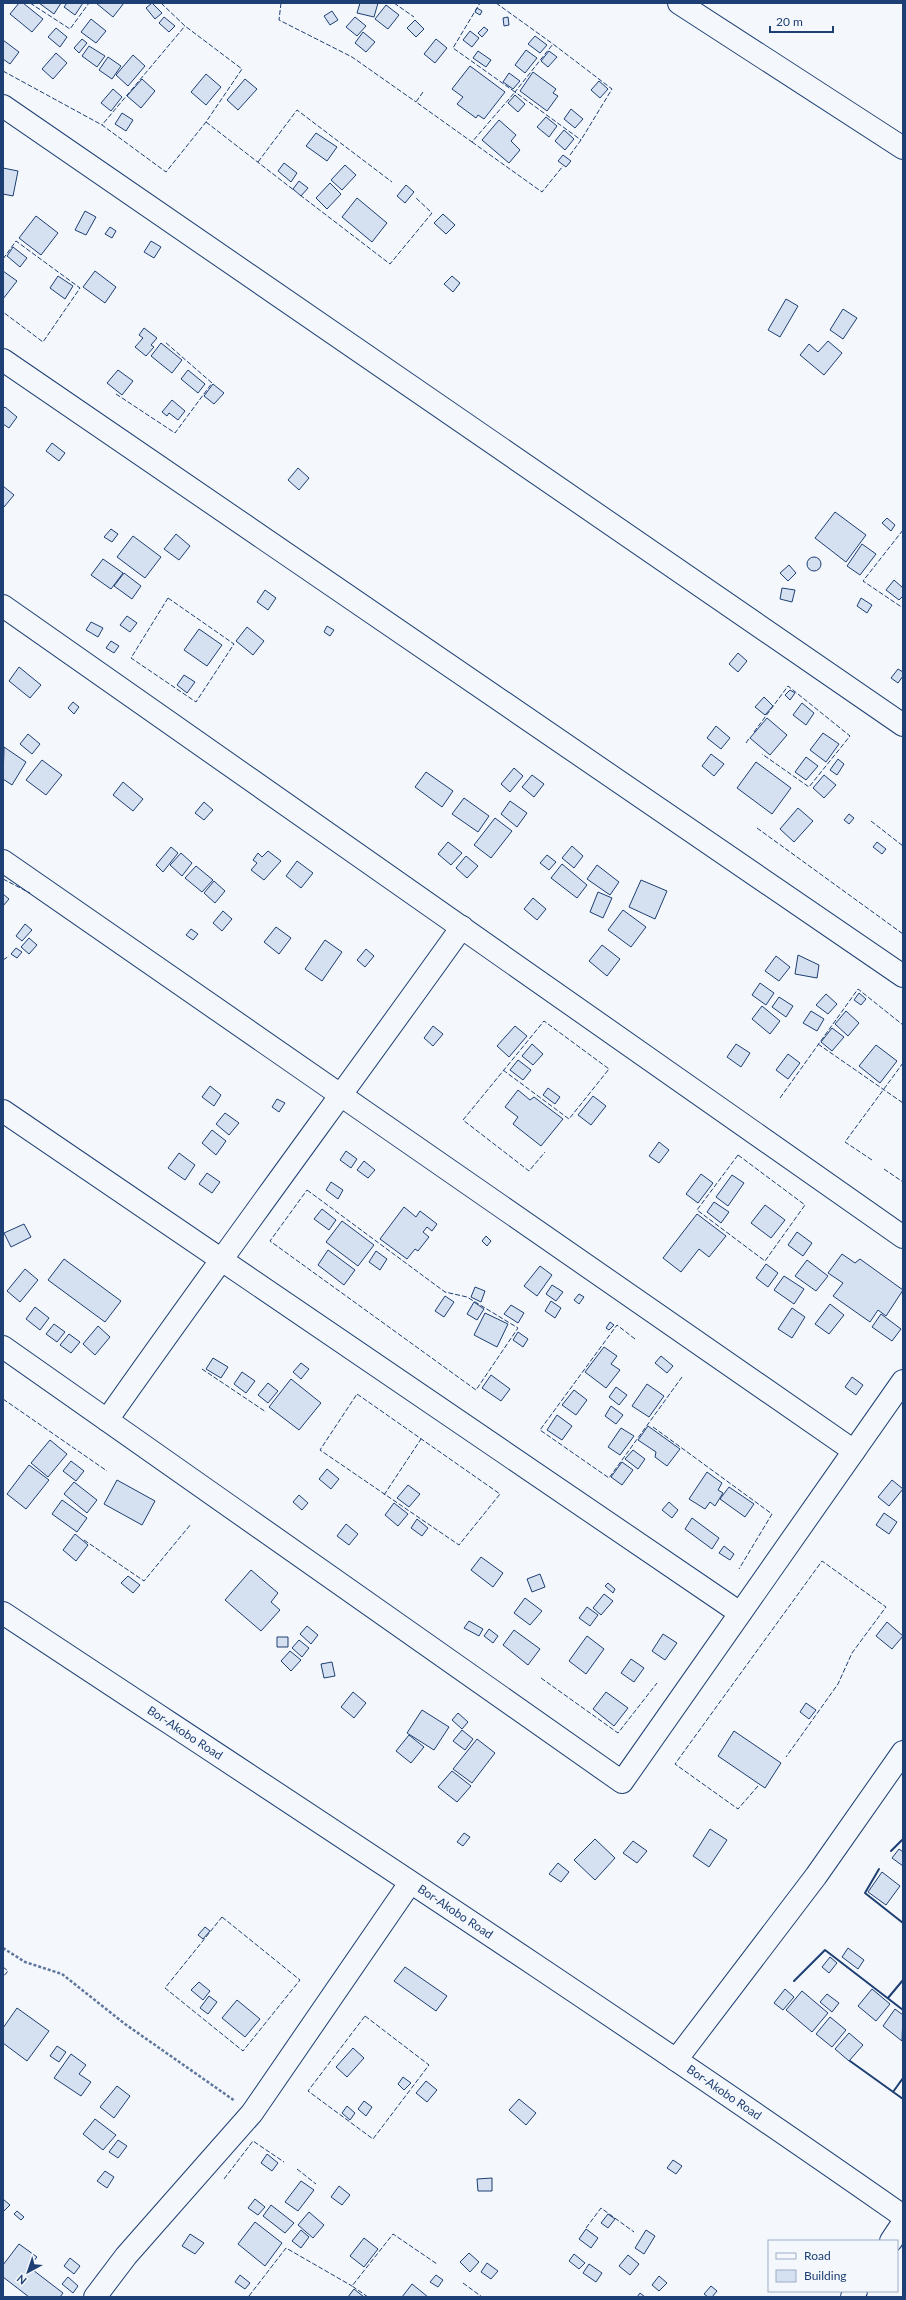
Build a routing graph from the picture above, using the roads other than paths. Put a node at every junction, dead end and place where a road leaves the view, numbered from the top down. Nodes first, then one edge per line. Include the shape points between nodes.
1 (679, 3) edge
2 (3, 106) edge
3 (903, 148) edge
4 (3, 360) edge
5 (3, 606) edge
6 (903, 725) edge
7 (3, 861) edge
8 (462, 927) junction
9 (903, 976) edge
10 (341, 1097) junction
11 (3, 1111) edge
12 (903, 1237) edge
13 (220, 1260) junction
14 (3, 1347) edge
15 (903, 1381) edge
16 (107, 1420) junction
17 (854, 1451) junction
18 (3, 1613) edge
19 (740, 1613) junction
20 (903, 1752) edge
21 (410, 1883) junction
22 (676, 2060) junction
23 (903, 2216) edge
24 (903, 2224) edge
25 (892, 2240) edge
26 (95, 2297) edge

1 - 3 street
2 - 6 street
4 - 9 street
5 - 8 street
7 - 10 street
8 - 10 street
8 - 12 street
10 - 13 street
10 - 17 street
11 - 13 street
13 - 16 street
13 - 19 street
14 - 16 street
15 - 17 street
16 - 19 street via 622,1782
17 - 19 street
18 - 21 street, Bor-Akobo Road
20 - 22 street via 816,1876
21 - 22 street, Bor-Akobo Road
21 - 26 street via 252,2113 126,2256
22 - 23 street, Bor-Akobo Road
24 - 25 street

